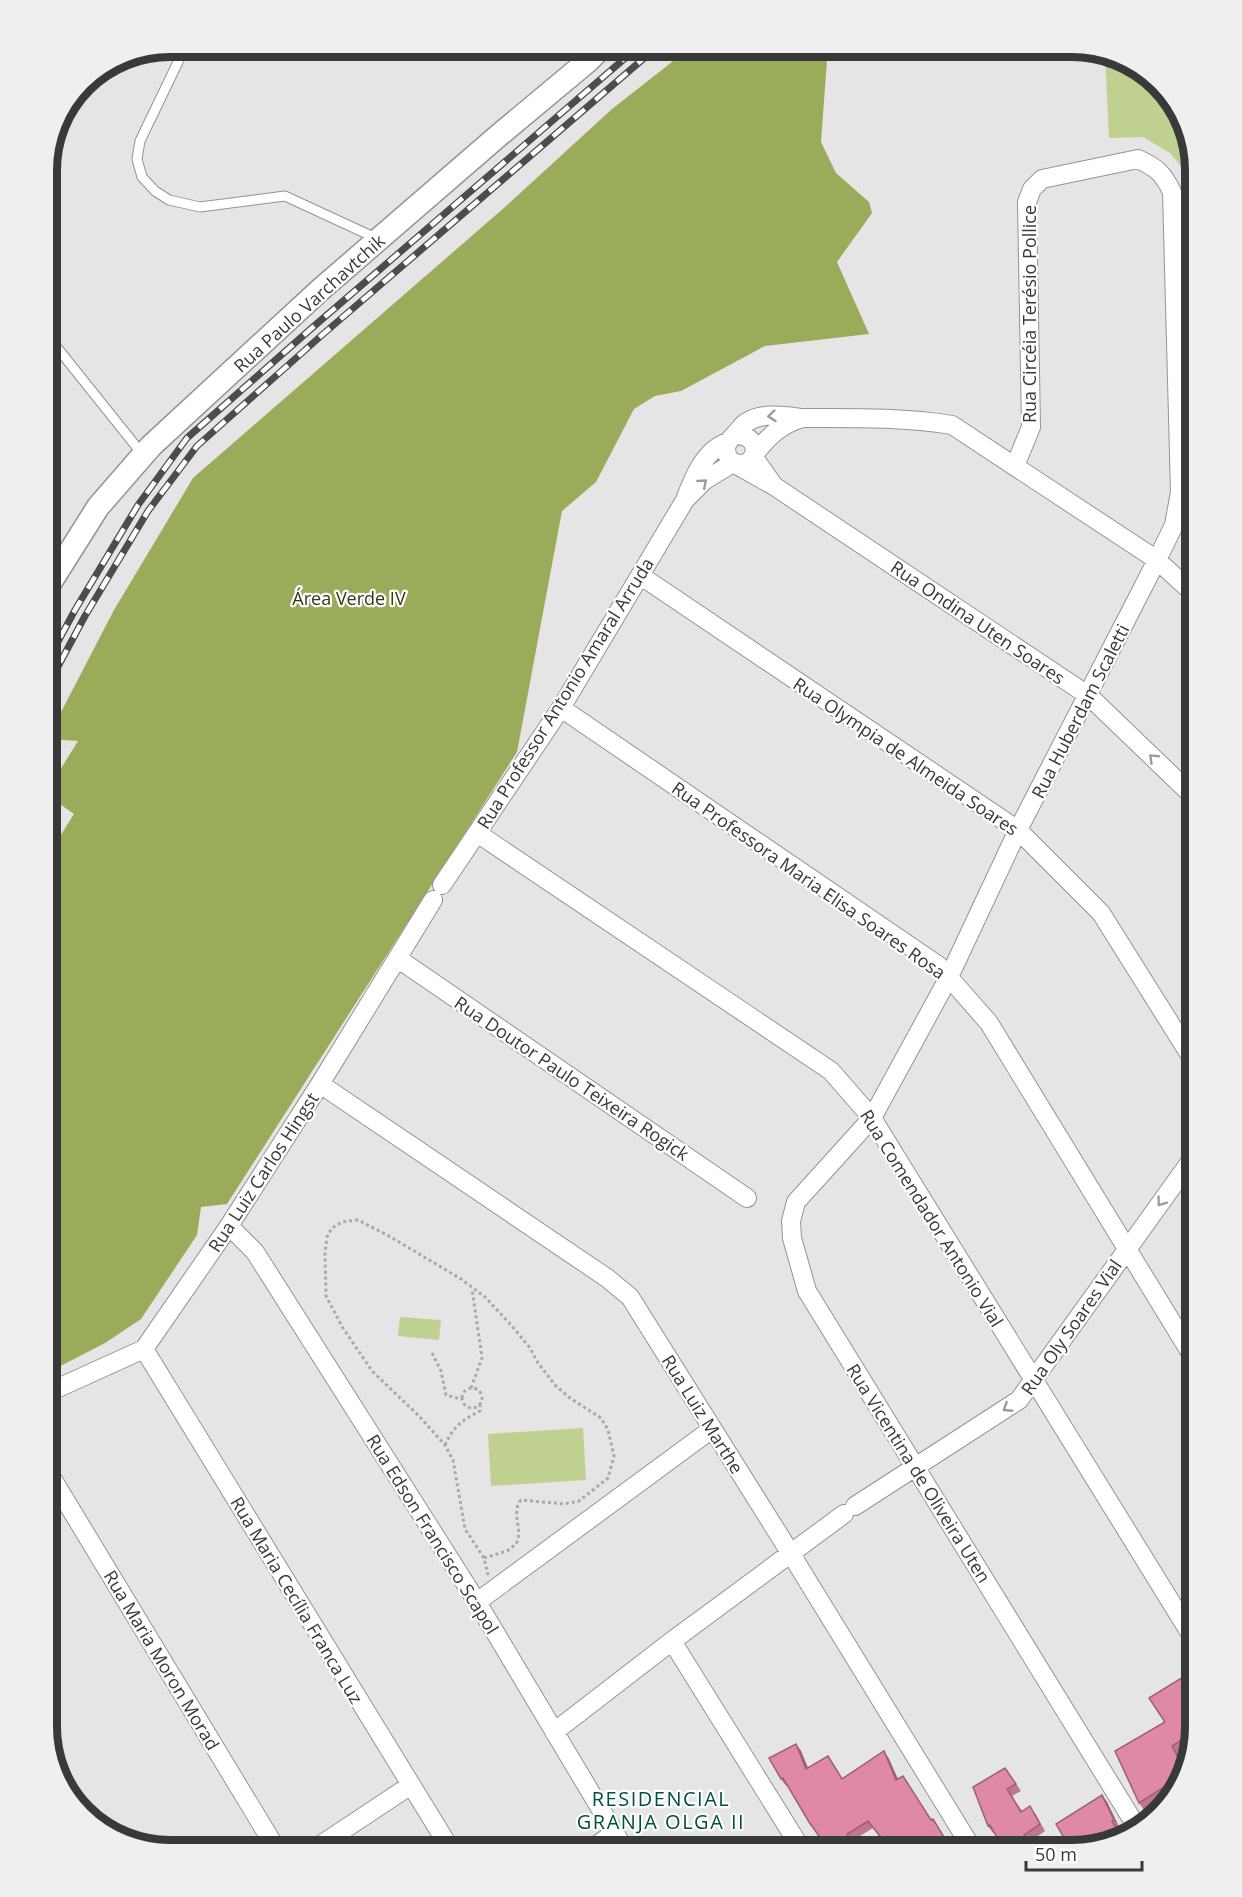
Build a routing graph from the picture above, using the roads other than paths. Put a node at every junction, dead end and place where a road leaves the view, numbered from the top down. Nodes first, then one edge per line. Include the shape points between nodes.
1 (180, 57) edge
2 (593, 57) edge
3 (378, 239) junction
4 (57, 348) edge
5 (803, 418) junction
6 (731, 438) junction
7 (143, 456) junction
8 (753, 456) junction
9 (733, 463) junction
10 (1015, 466) junction
11 (774, 486) junction
12 (685, 500) junction
13 (1157, 560) junction
14 (57, 572) edge
15 (641, 576) junction
16 (1185, 585) edge
17 (1089, 696) junction
18 (561, 708) junction
19 (1185, 788) edge
20 (1018, 830) junction
21 (477, 833) junction
22 (437, 892) joint
23 (397, 958) junction
24 (949, 977) junction
25 (1185, 1046) edge
26 (320, 1084) junction
27 (872, 1118) junction
28 (1185, 1170) edge
29 (747, 1198) dead end
30 (229, 1226) junction
31 (1127, 1249) junction
32 (1185, 1342) edge
33 (144, 1349) junction
34 (1034, 1379) junction
35 (57, 1388) edge
36 (712, 1430) junction
37 (915, 1468) junction
38 (57, 1488) edge
39 (791, 1554) junction
40 (477, 1602) junction
41 (1185, 1623) edge
42 (672, 1641) junction
43 (554, 1732) junction
44 (411, 1785) junction
45 (1134, 1822) edge
46 (614, 1833) junction
47 (271, 1840) edge
48 (329, 1840) edge
49 (445, 1840) edge
50 (604, 1840) edge
51 (619, 1840) edge
52 (795, 1840) edge
53 (967, 1840) edge

1 - 3 lane via 140,141 137,159 142,177 155,191 169,200 200,207 285,196
2 - 3 street, Rua Paulo Varchavtchik
3 - 7 street, Rua Paulo Varchavtchik
4 - 7 lane
5 -> 6 street via 769,416 749,420
5 - 8 street via 775,431
5 - 10 street via 952,425
6 - 8 street via 750,438 755,447
6 - 9 street via 725,451
6 - 12 street via 709,453
7 - 14 street, Rua Paulo Varchavtchik via 98,507
8 - 9 street via 747,463
8 - 11 street
9 - 11 street, Rua Ondina Uten Soares
12 -> 9 street
10 - 13 street
10 - 13 street, Rua Circéia Terésio Pollice via 1031,427 1027,202 1032,189 1042,179 1138,159 1165,176 1172,192 1180,492 1174,525
11 - 17 street, Rua Ondina Uten Soares
12 - 15 street, Rua Professor Antonio Amaral Arruda
13 - 16 street
13 - 17 street, Rua Huberdam Scaletti
15 - 18 street, Rua Professor Antonio Amaral Arruda
15 - 20 street, Rua Olympia de Almeida Soares
19 -> 17 street, Rua Ondina Uten Soares
17 - 20 street, Rua Huberdam Scaletti
18 - 21 street, Rua Professor Antonio Amaral Arruda
18 - 24 street, Rua Professora Maria Elisa Soares Rosa via 939,966
20 - 24 street, Rua Huberdam Scaletti
20 - 25 street, Rua Olympia de Almeida Soares via 1101,913
21 - 22 street, Rua Professor Antonio Amaral Arruda
21 - 27 street, Rua Comendador Antonio Vial via 831,1071
22 - 23 street, Rua Luiz Carlos Hingst
23 - 26 street, Rua Luiz Carlos Hingst
23 - 29 street, Rua Doutor Paulo Teixeira Rogick
24 - 27 street, Rua Huberdam Scaletti
24 - 31 street, Rua Professora Maria Elisa Soares Rosa via 989,1023
26 - 30 street, Rua Luiz Carlos Hingst
26 - 36 street, Rua Luiz Marthe via 630,1297
27 - 34 street, Rua Comendador Antonio Vial
27 - 37 street, Rua Vicentina de Oliveira Uten via 796,1202 792,1238 807,1291
28 -> 31 street, Rua Oly Soares Vial
30 - 33 street, Rua Luiz Carlos Hingst
30 - 40 street, Rua Edson Francisco Scapol via 255,1252
31 - 32 street, Rua Professora Maria Elisa Soares Rosa
31 - 34 street, Rua Oly Soares Vial
33 - 35 street
33 - 44 street, Rua Maria Cecília Franca Luz
34 -> 37 street, Rua Oly Soares Vial via 1019,1400
34 - 41 street, Rua Comendador Antonio Vial
36 - 39 street, Rua Luiz Marthe
36 - 40 street
37 - 39 street, Rua Oly Soares Vial
37 - 45 street, Rua Vicentina de Oliveira Uten
38 - 47 street, Rua Maria Moron Morad
39 - 42 street, Rua Oly Soares Vial
39 - 53 street, Rua Luiz Marthe
40 - 43 street, Rua Edson Francisco Scapol
42 - 43 street, Rua Oly Soares Vial
42 - 52 street
43 - 46 street, Rua Edson Francisco Scapol
44 - 48 street
44 - 49 street, Rua Maria Cecília Franca Luz
46 - 50 street
46 - 51 street, Rua Edson Francisco Scapol

